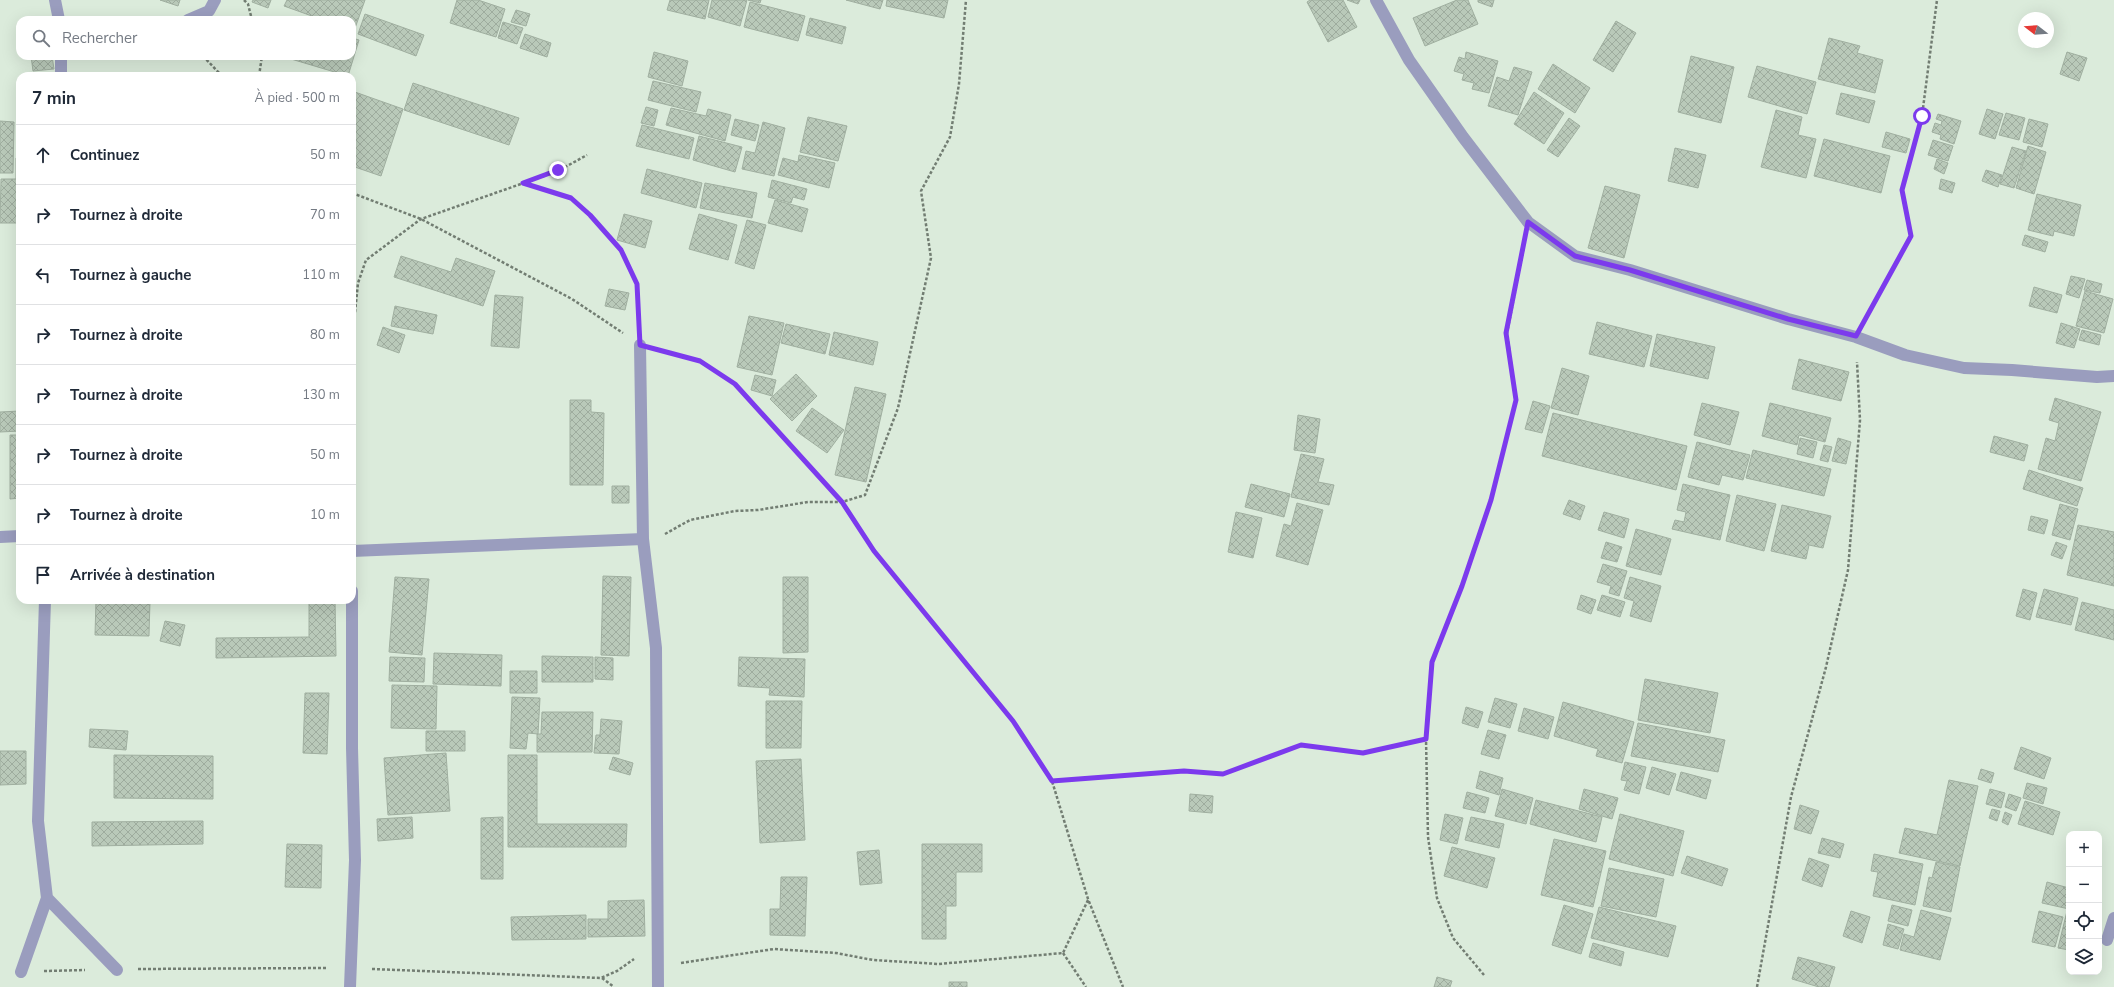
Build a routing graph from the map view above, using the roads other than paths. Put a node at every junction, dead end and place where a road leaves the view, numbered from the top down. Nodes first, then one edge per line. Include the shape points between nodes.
1 (55, 0) edge
2 (215, 0) edge
3 (1376, 0) edge
4 (57, 16) edge
5 (197, 16) edge
6 (61, 60) edge
7 (61, 72) edge
8 (640, 345) road end
9 (2114, 376) edge
10 (16, 536) edge
11 (0, 537) edge
12 (643, 539) junction
13 (356, 550) edge
14 (45, 604) edge
15 (352, 604) edge
16 (48, 898) junction
17 (2114, 918) edge
18 (2107, 940) dead end
19 (117, 970) road end
20 (21, 972) road end
21 (350, 987) edge
22 (658, 987) edge

1 - 4 street
2 - 5 street via 209,11
3 - 9 street via 1409,60 1463,137 1528,222 1575,256 1630,270 1788,319 1856,336 1905,355 1964,368
6 - 7 street
8 - 12 street
10 - 11 street
12 - 13 street
12 - 22 street via 656,648
14 - 16 street via 38,821
15 - 21 street via 355,860
16 - 19 street
16 - 20 street
17 - 18 street

